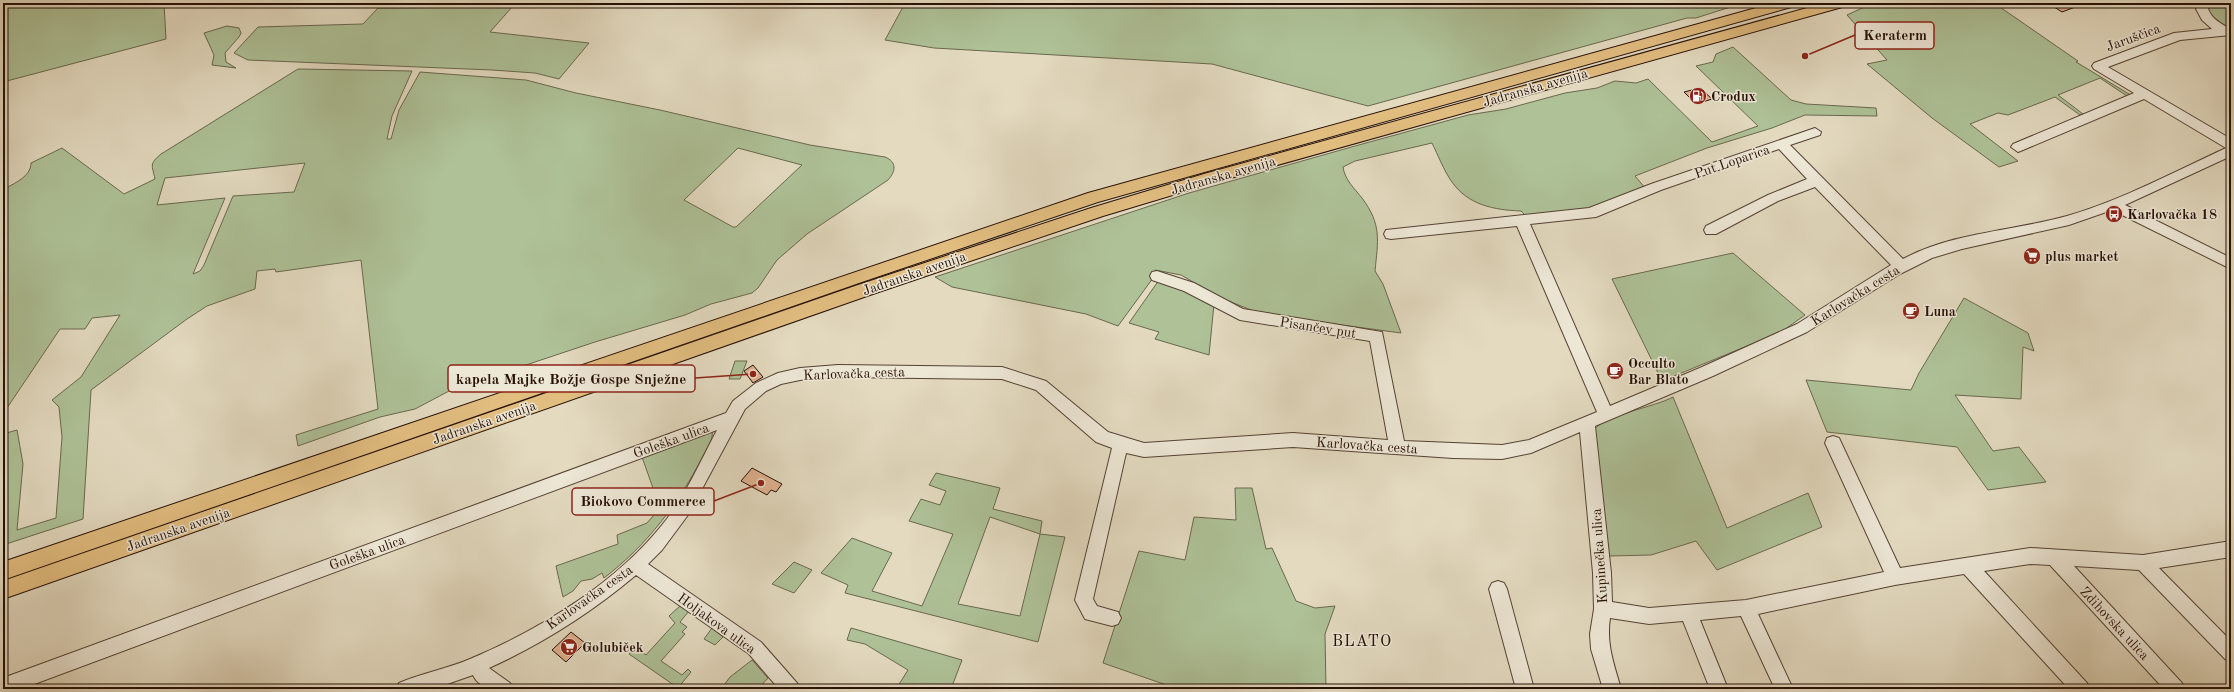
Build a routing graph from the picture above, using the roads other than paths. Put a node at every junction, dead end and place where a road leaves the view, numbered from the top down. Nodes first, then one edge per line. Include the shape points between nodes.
1 (1790, 3) edge
2 (1841, 3) edge
3 (2201, 7) edge
4 (2228, 32) edge
5 (2178, 36) junction
6 (2143, 94) junction
7 (1815, 132) dead end
8 (1781, 144) junction
9 (2231, 145) edge
10 (2018, 147) dead end
11 (2231, 151) edge
12 (1818, 180) junction
13 (2114, 205) junction
14 (1521, 220) junction
15 (1711, 230) dead end
16 (1391, 234) dead end
17 (2231, 264) edge
18 (1902, 266) junction
19 (1157, 276) dead end
20 (1606, 414) junction
21 (731, 418) junction
22 (1587, 422) junction
23 (1834, 443) dead end
24 (1122, 445) junction
25 (1397, 446) junction
26 (2231, 550) edge
27 (2054, 557) junction
28 (2143, 563) junction
29 (635, 565) junction
30 (1968, 566) junction
31 (3, 571) edge
32 (1895, 577) junction
33 (1498, 589) dead end
34 (3, 590) edge
35 (1746, 608) junction
36 (1603, 609) junction
37 (1688, 613) junction
38 (1112, 618) dead end
39 (2231, 653) edge
40 (478, 664) junction
41 (3, 687) edge
42 (405, 689) edge
43 (504, 689) edge
44 (791, 689) edge
45 (1525, 689) edge
46 (1612, 689) edge
47 (1719, 689) edge
48 (1784, 689) edge
49 (2081, 689) edge
50 (2176, 689) edge

1 - 31 main road, Jadranska avenija via 1094,197 845,280
2 - 34 main road, Jadranska avenija via 1212,177 1090,214 861,291
3 - 4 street via 2208,20
3 - 5 street, Jaruščica
4 - 5 street, Jaruščica
5 - 6 street, Jaruščica via 2098,66
6 - 9 street
6 - 10 street
7 - 8 street
8 - 12 street, Put Loparica
8 - 14 street, Put Loparica via 1656,187 1591,213
11 - 13 street, Karlovačka cesta
12 - 15 street via 1773,198
12 - 18 street, Put Loparica
13 - 17 street
13 - 18 street, Karlovačka cesta via 2067,220 1926,254
14 - 16 street
14 - 20 street
18 - 20 street, Karlovačka cesta via 1804,327
19 - 25 street, Pisančev put via 1189,287 1240,314 1377,336
20 - 22 street, Karlovačka cesta
21 - 24 street, Karlovačka cesta via 739,405 761,387 778,378 800,374 838,371 1002,373 1041,384 1097,433
21 - 29 street, Karlovačka cesta via 687,502 672,525
21 - 41 street, Goleška ulica
22 - 25 street, Karlovačka cesta via 1531,446 1502,452
22 - 36 street, Kupinečka ulica via 1602,573
23 - 32 street
24 - 25 street, Karlovačka cesta via 1144,450 1167,450 1293,440
24 - 38 street via 1084,600 1091,613
26 - 28 street
27 - 28 street
27 - 30 street via 2030,556
27 - 50 street, Zdihovska ulica
28 - 39 street
29 - 40 street, Karlovačka cesta via 567,616
29 - 44 street, Holjakova ulica via 755,648
30 - 32 street
30 - 49 street
32 - 35 street
33 - 45 street
35 - 37 street
35 - 48 street
36 - 37 street via 1649,616
36 - 46 street, Kupinečka ulica via 1599,634 1600,648
37 - 47 street
40 - 42 street, Karlovačka cesta
40 - 43 street via 481,673

